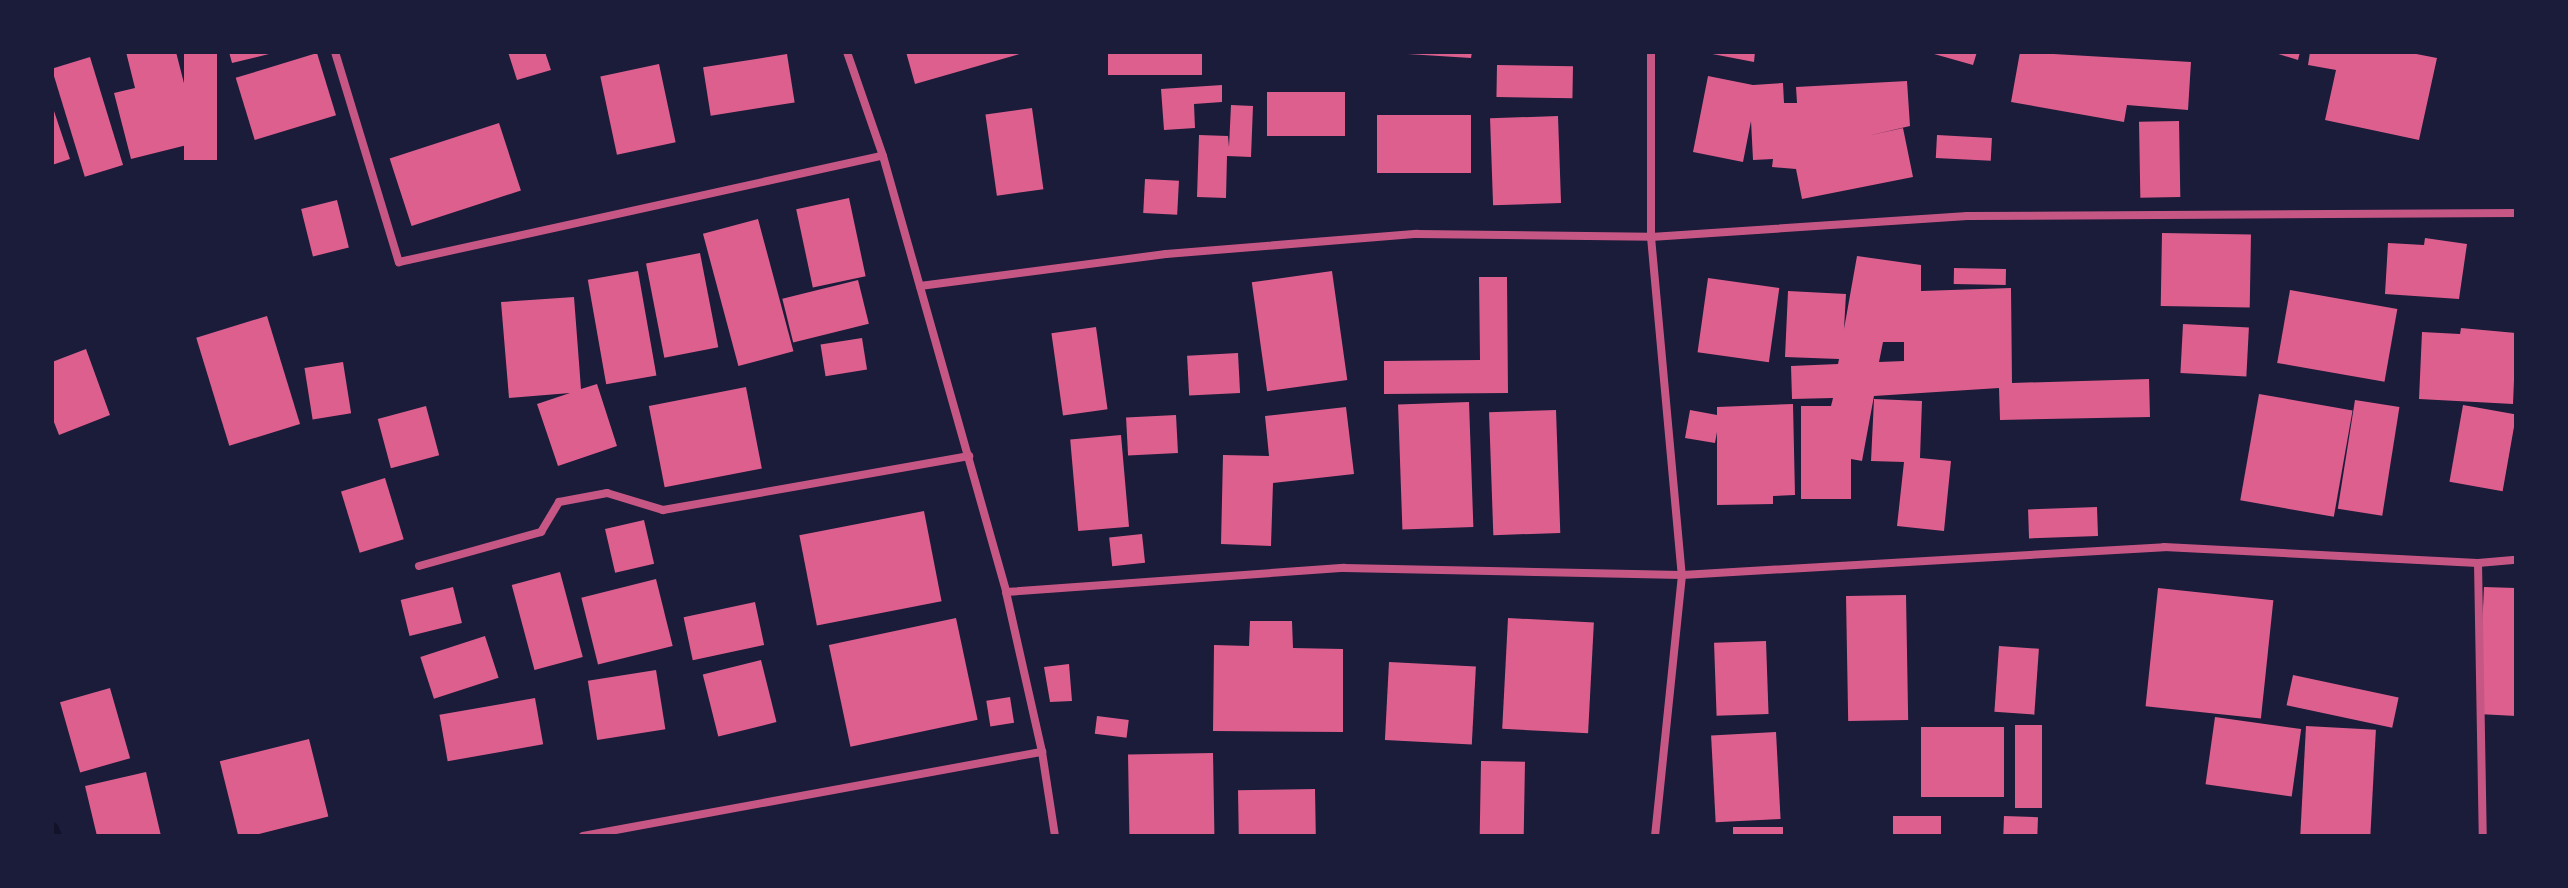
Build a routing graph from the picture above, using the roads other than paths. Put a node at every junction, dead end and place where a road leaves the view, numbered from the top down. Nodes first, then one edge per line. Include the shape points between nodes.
1 (335, 52) edge
2 (847, 52) edge
3 (1651, 52) edge
4 (883, 156) junction
5 (2516, 213) edge
6 (1651, 237) junction
7 (920, 286) junction
8 (969, 456) junction
9 (2516, 560) edge
10 (2478, 563) junction
11 (419, 566) dead end
12 (1682, 575) junction
13 (1006, 592) junction
14 (1042, 752) junction
15 (583, 836) edge
16 (1055, 836) edge
17 (1655, 836) edge
18 (2483, 836) edge

1 - 4 street via 399,262
2 - 4 street
3 - 6 street
4 - 7 street
5 - 6 street via 1967,216
6 - 7 street via 1417,234 1166,254
6 - 12 street
7 - 8 street
8 - 11 street via 663,510 607,493 559,502 541,532
8 - 13 street
9 - 10 street
10 - 12 street via 2164,547
10 - 18 street
12 - 13 street via 1344,568
12 - 17 street
13 - 14 street
14 - 15 street
14 - 16 street

